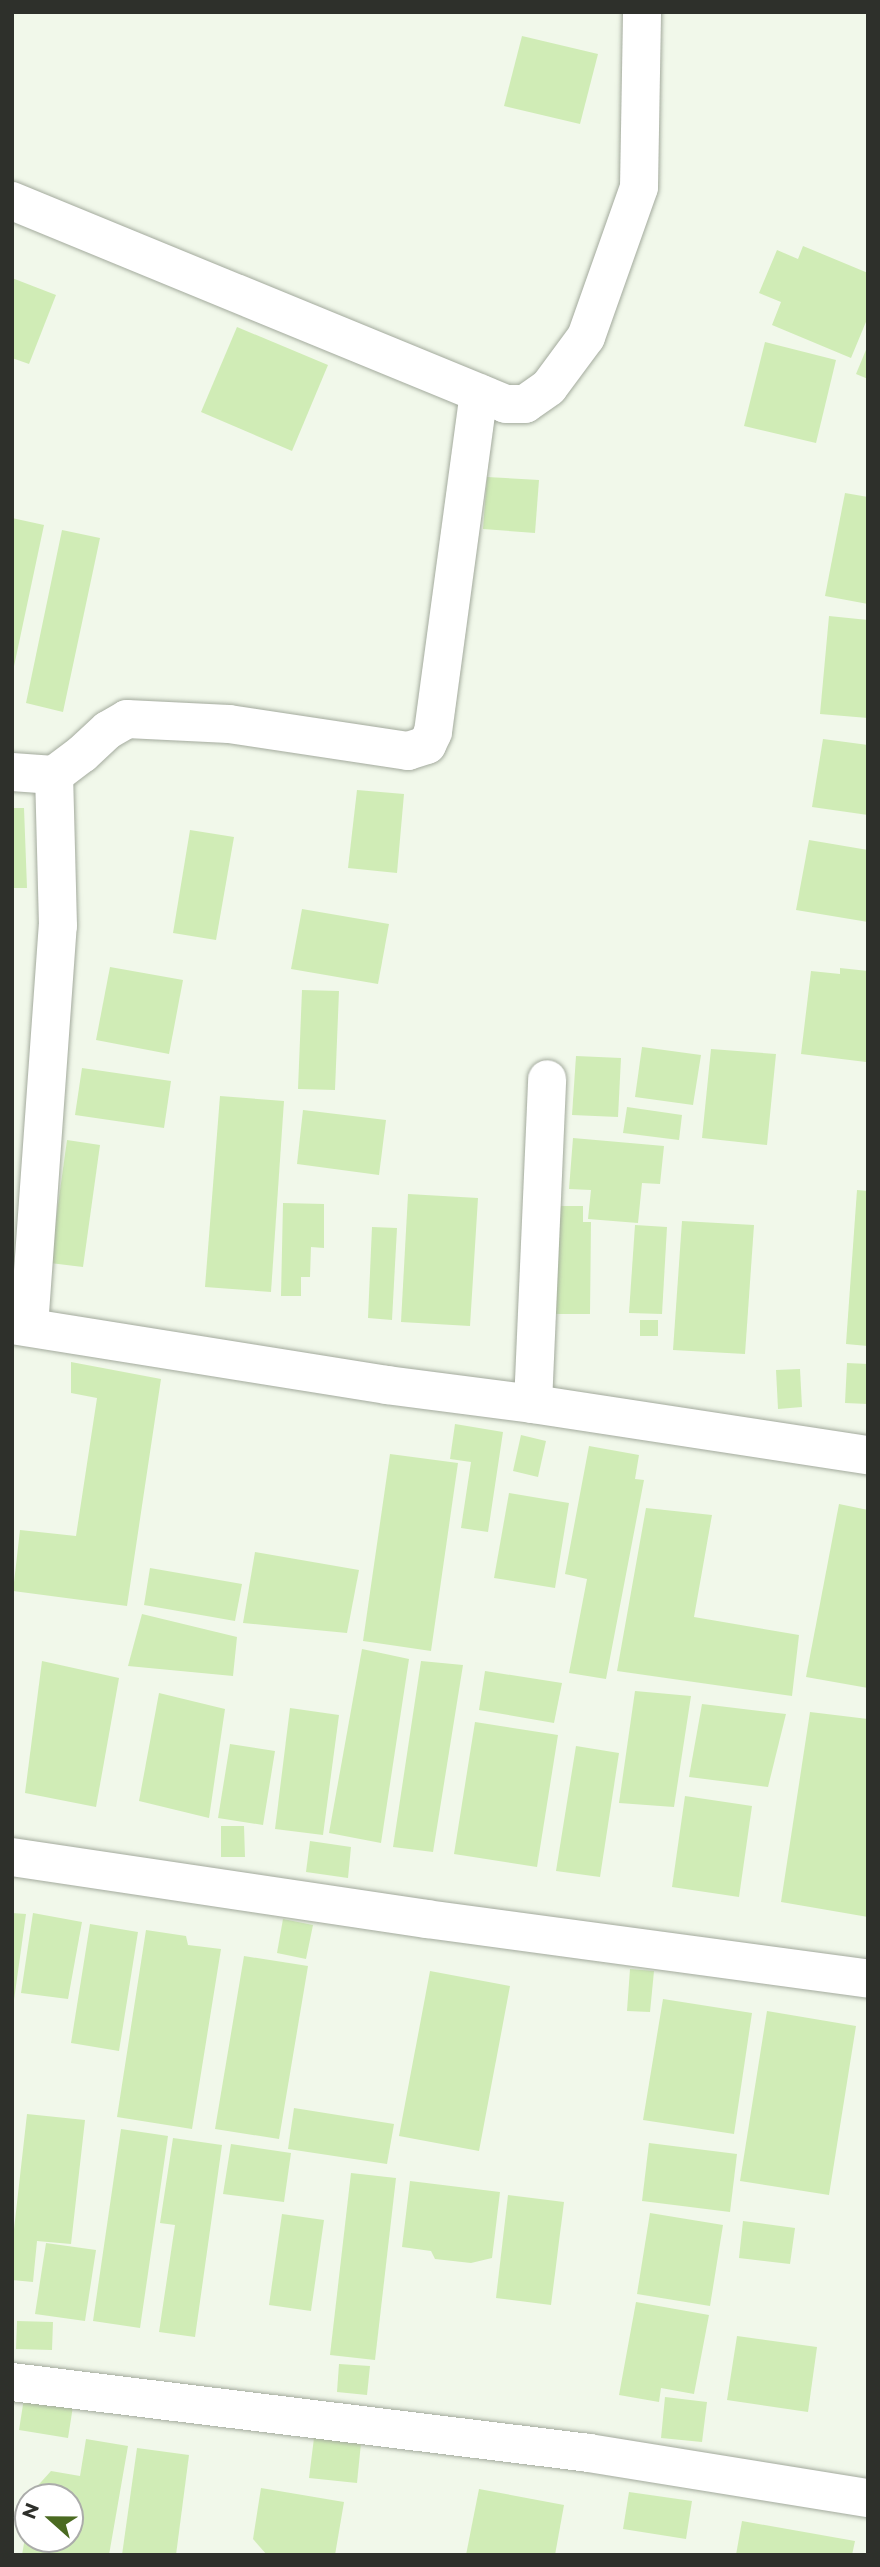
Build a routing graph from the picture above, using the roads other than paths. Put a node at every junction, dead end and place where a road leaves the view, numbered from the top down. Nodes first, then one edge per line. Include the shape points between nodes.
1 (642, 12) edge
2 (12, 201) edge
3 (479, 393) junction
4 (12, 772) edge
5 (54, 775) junction
6 (547, 1079) dead end
7 (20, 1326) edge
8 (533, 1404) junction
9 (868, 1455) edge
10 (12, 1857) edge
11 (868, 1979) edge
12 (12, 2382) edge
13 (868, 2498) edge

1 - 3 street via 639,187 586,337 549,387 525,404 506,404
2 - 3 street
3 - 5 street via 433,732 427,744 408,751 229,724 127,719
4 - 5 street
5 - 7 street via 58,926
6 - 8 street
7 - 8 street
8 - 9 street
10 - 11 street
12 - 13 street via 589,2453

